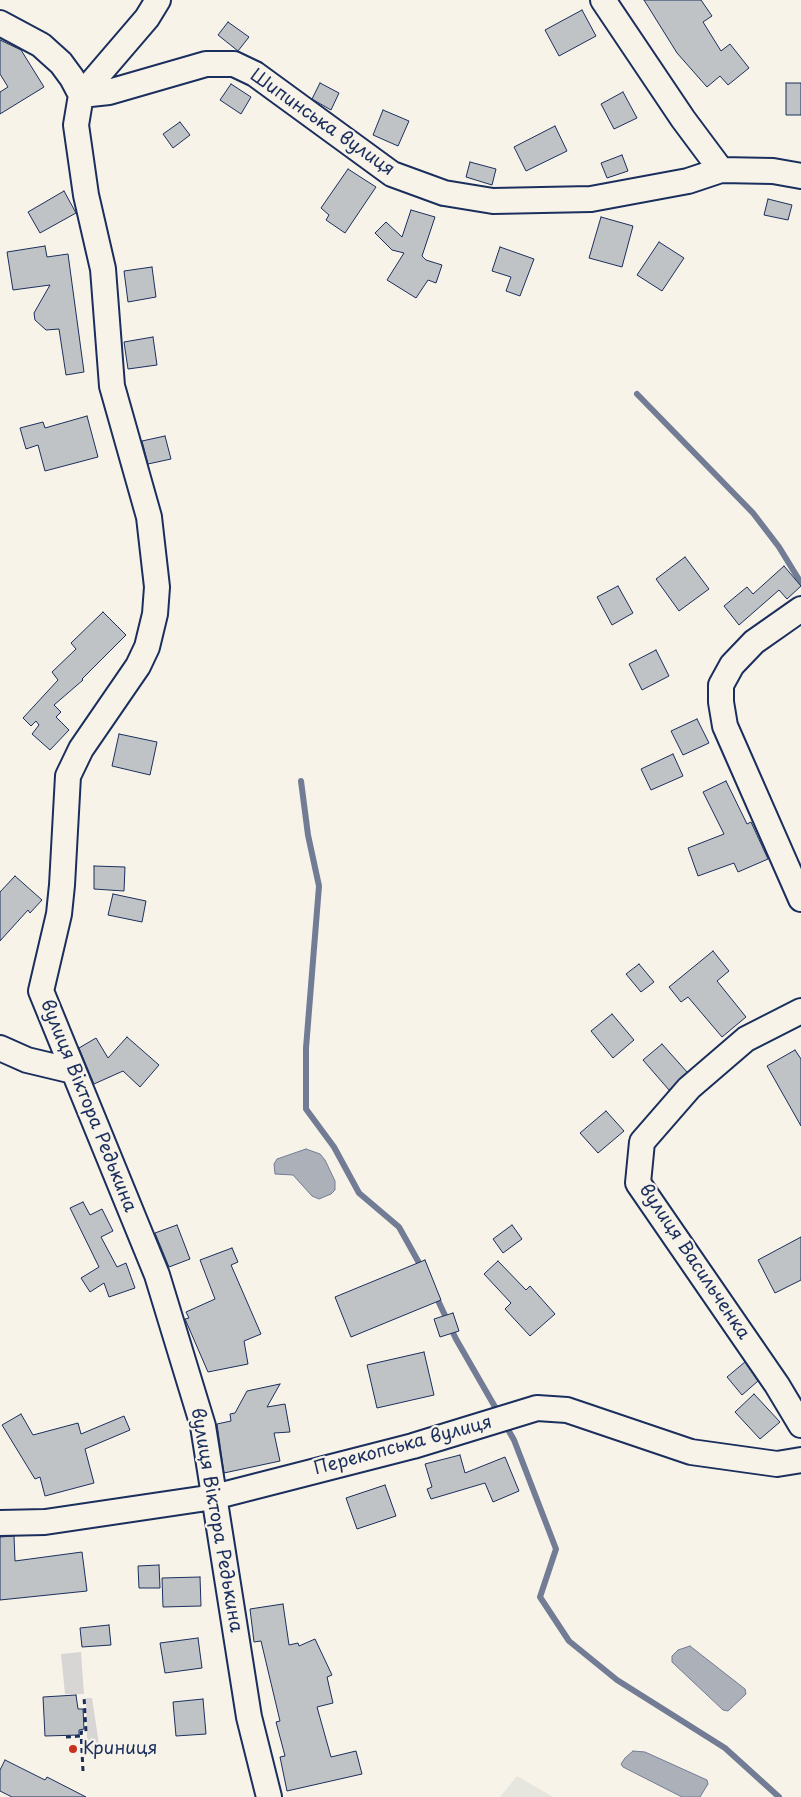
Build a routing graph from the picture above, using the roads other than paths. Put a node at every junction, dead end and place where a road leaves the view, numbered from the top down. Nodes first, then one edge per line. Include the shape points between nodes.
1 (158, 0) edge
2 (603, 0) edge
3 (0, 23) edge
4 (82, 95) junction
5 (721, 170) junction
6 (801, 176) edge
7 (801, 609) edge
8 (801, 899) edge
9 (801, 1012) edge
10 (0, 1048) edge
11 (73, 1071) junction
12 (801, 1426) edge
13 (801, 1460) edge
14 (214, 1497) junction
15 (0, 1523) edge
16 (269, 1797) edge

1 - 4 street
2 - 5 street
3 - 4 street via 41,45 61,63
4 - 5 street, Шипинська вулиця via 110,92 206,64 234,64 255,74 392,174 444,193 493,201 591,199 688,182
4 - 11 street, вулиця Віктора Редькина via 76,125 86,195 102,269 112,386 149,517 157,587 155,614 138,666 80,749 68,776 60,904 41,991
5 - 6 street, Шипинська вулиця via 773,171
7 - 8 street via 754,642 732,665 721,686 725,726
9 - 12 street, вулиця Васильченка via 746,1040 689,1088 642,1142 638,1183 778,1385
10 - 11 street via 27,1060
11 - 14 street, вулиця Віктора Редькина via 157,1275 203,1426
13 - 14 street, Перекопська вулиця via 777,1464 691,1452 567,1410 537,1408 413,1446
14 - 15 street, Перекопська вулиця via 45,1522
14 - 16 street, вулиця Віктора Редькина via 249,1717

